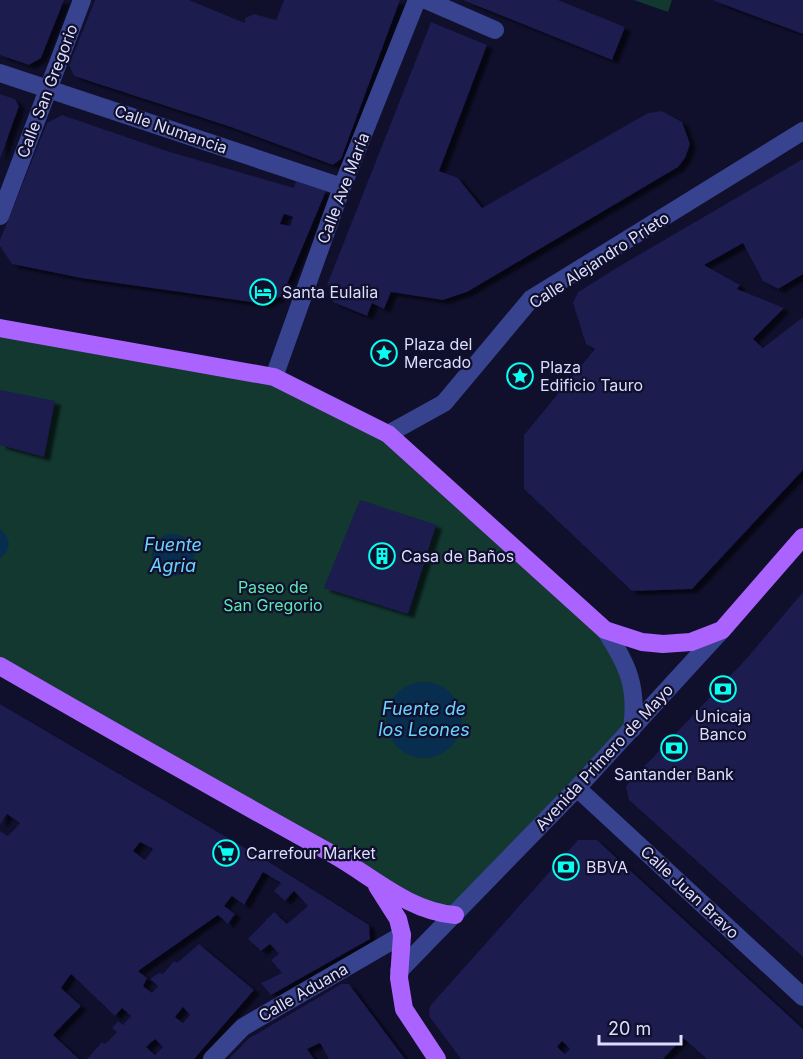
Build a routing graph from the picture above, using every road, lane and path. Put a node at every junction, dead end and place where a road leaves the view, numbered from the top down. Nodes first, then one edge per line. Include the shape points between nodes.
1 (82, 0) edge
2 (417, 0) edge
3 (426, 0) edge
4 (495, 30) dead end
5 (0, 73) edge
6 (48, 87) junction
7 (803, 131) edge
8 (342, 187) junction
9 (0, 216) edge
10 (0, 328) edge
11 (274, 377) junction
12 (388, 434) junction
13 (803, 537) edge
14 (605, 630) junction
15 (722, 630) junction
16 (0, 666) edge
17 (632, 729) junction
18 (577, 788) junction
19 (372, 880) junction
20 (455, 915) junction
21 (402, 935) junction
22 (399, 971) junction
23 (803, 997) edge
24 (212, 1059) edge
25 (436, 1059) edge

1 - 6 street, Calle San Gregorio
2 - 8 street, Calle Ave María
3 - 4 street
5 - 6 street, Calle Numancia
6 - 8 street, Calle Numancia
6 - 9 street, Calle San Gregorio
7 - 12 street, Calle Alejandro Prieto via 531,299 444,403
8 - 11 street, Calle Ave María
10 - 11 main road
11 - 12 main road
12 - 14 main road
13 - 15 main road, Avenida Primero de Mayo
14 - 15 main road via 663,644 691,642
14 - 17 street via 631,676 635,707
15 - 17 street, Avenida Primero de Mayo
16 - 19 main road
17 - 18 street, Avenida Primero de Mayo
18 - 20 street, Avenida Primero de Mayo
18 - 23 street, Calle Juan Bravo
19 - 20 main road via 417,905
19 - 21 main road via 398,919
20 - 22 street, Avenida Primero de Mayo
21 - 22 main road
21 - 24 street, Calle Aduana via 243,1027
22 - 25 main road via 404,1010

